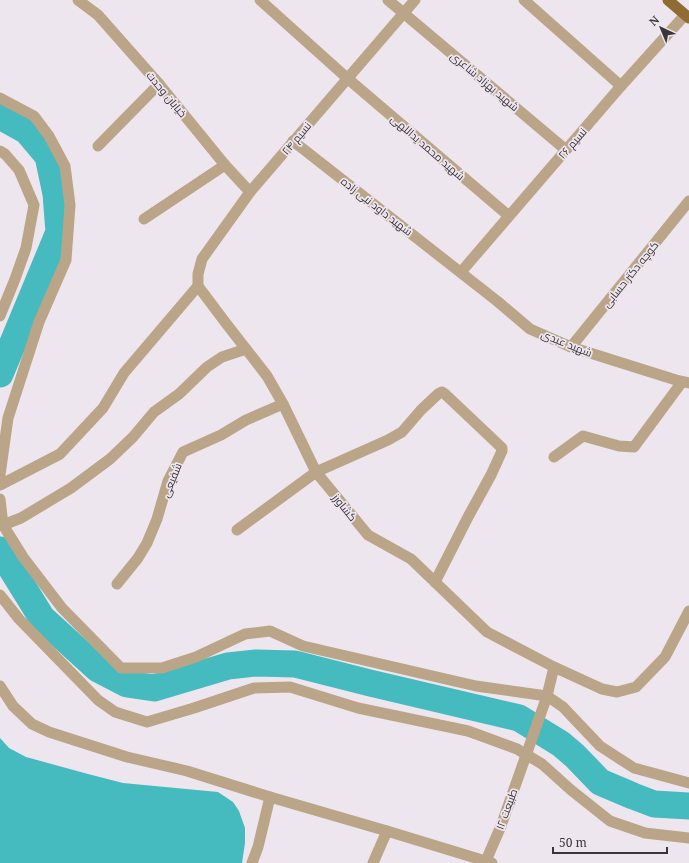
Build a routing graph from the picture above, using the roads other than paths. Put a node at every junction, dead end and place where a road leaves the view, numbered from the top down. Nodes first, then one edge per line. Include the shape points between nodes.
1 (78, 0) edge
2 (260, 0) edge
3 (388, 0) edge
4 (415, 0) edge
5 (524, 0) edge
6 (668, 0) edge
7 (403, 13) junction
8 (687, 17) edge
9 (347, 78) junction
10 (159, 84) junction
11 (622, 86) junction
12 (0, 98) edge
13 (293, 141) junction
14 (98, 146) dead end
15 (0, 150) edge
16 (566, 150) junction
17 (225, 164) junction
18 (250, 192) junction
19 (689, 201) edge
20 (509, 216) junction
21 (144, 219) dead end
22 (461, 272) junction
23 (198, 286) junction
24 (0, 316) edge
25 (571, 347) junction
26 (246, 349) junction
27 (686, 383) edge
28 (283, 404) junction
29 (554, 457) dead end
30 (316, 472) junction
31 (0, 475) edge
32 (0, 484) edge
33 (0, 500) edge
34 (3, 525) junction
35 (237, 530) dead end
36 (435, 582) junction
37 (117, 584) dead end
38 (0, 595) edge
39 (689, 611) edge
40 (554, 667) junction
41 (0, 686) edge
42 (547, 696) junction
43 (526, 755) junction
44 (689, 783) edge
45 (270, 797) junction
46 (387, 831) junction
47 (689, 838) edge
48 (488, 862) edge
49 (252, 863) edge
50 (373, 863) edge

1 - 10 street, خیابان وحدت via 98,15
2 - 9 street, شهید محمد یداللهی
3 - 7 street, شهید بهزاد شاعری
4 - 7 street, نسیم ۲۴
5 - 11 street
6 - 8 main road
7 - 9 street, نسیم ۲۴
7 - 16 street, شهید بهزاد شاعری
8 - 11 street, نسیم ۲۶
9 - 13 street, نسیم ۲۴
9 - 20 street, شهید محمد یداللهی
10 - 14 street
10 - 17 street, خیابان وحدت
11 - 16 street, نسیم ۲۶
12 - 31 street via 34,116 49,136 65,166 70,205 66,260 40,322 8,418
13 - 18 street, نسیم ۲۴
13 - 22 street, شهید داود نبی زاده
15 - 24 street via 19,170 34,205 26,248
16 - 20 street, نسیم ۲۶
17 - 18 street, خیابان وحدت
17 - 21 street
18 - 23 street, نسیم ۲۴ via 202,259
19 - 25 street, کوچه دکتر حسابی
20 - 22 street, نسیم ۲۶
22 - 25 street, شهید عبدی via 530,328
23 - 26 street, کشاورز
23 - 32 street via 124,373 103,408 60,454
25 - 27 street, شهید عبدی
26 - 28 street, کشاورز via 267,376
26 - 34 street via 222,357 207,367 179,394 154,412 110,460 72,488 21,518
27 - 29 street via 634,447 618,446 583,436
28 - 30 street, کشاورز
28 - 37 street, شفیعی via 183,452 168,481 147,543
30 - 35 street
30 - 36 street, کشاورز via 368,536 411,559
30 - 36 street via 402,432 438,394 445,394 502,448 502,451
33 - 34 street
34 - 42 street via 23,557 62,608 120,668 162,668 196,657 246,634 270,631 311,648 476,686
36 - 40 street, کشاورز via 487,632
38 - 43 street via 98,700 115,712 147,722 254,688 290,688 358,708 468,730
39 - 40 street, کشاورز via 665,657 636,687 617,692 602,689
40 - 42 street, طبیعت ۱۲
41 - 45 street via 13,706 32,724 49,732
42 - 43 street, طبیعت ۱۲
42 - 44 street via 563,707 600,746 634,768
43 - 47 street via 542,764 610,821 645,833
43 - 48 street, طبیعت ۱۲
45 - 46 street
45 - 49 street
46 - 48 street
46 - 50 street

